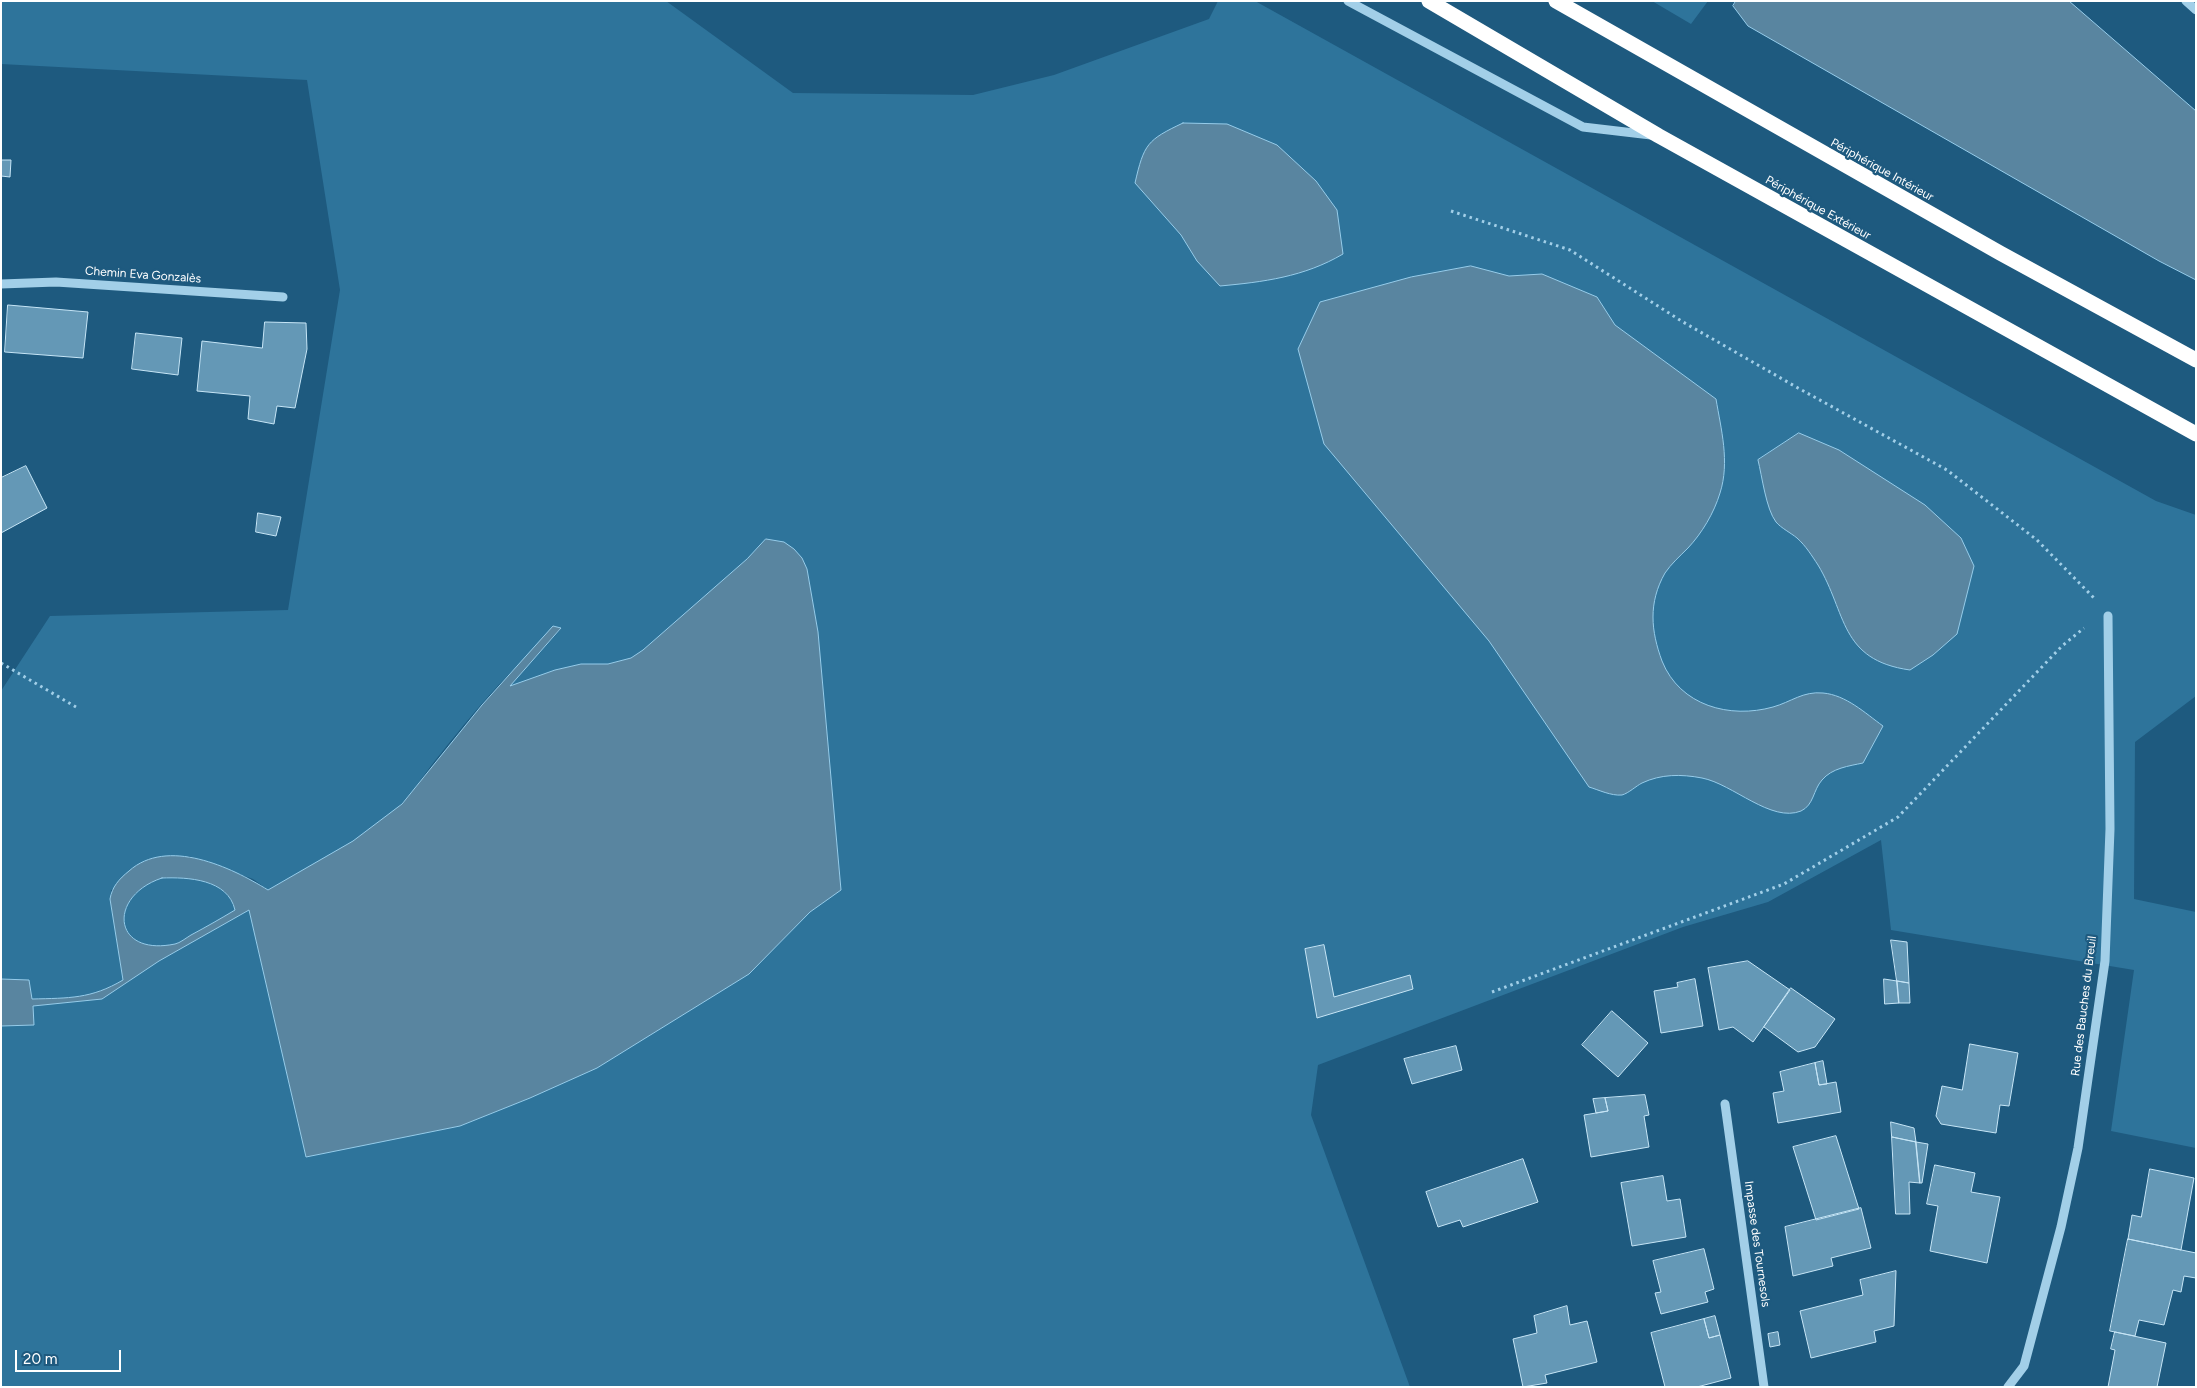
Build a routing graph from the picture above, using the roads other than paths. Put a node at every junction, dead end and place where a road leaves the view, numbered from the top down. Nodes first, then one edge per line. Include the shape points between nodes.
1 (1348, 1) edge
2 (1429, 1) edge
3 (1556, 1) edge
4 (2186, 1) edge
5 (2196, 10) edge
6 (1659, 136) junction
7 (1, 284) edge
8 (283, 298) dead end
9 (2196, 360) edge
10 (2196, 434) edge
11 (2108, 616) road end
12 (1724, 1104) dead end
13 (1764, 1387) edge
14 (2008, 1387) edge

1 - 6 street via 1583,127
2 - 6 highway, Périphérique Extérieur
3 - 9 highway, Périphérique Intérieur via 2000,253
4 - 5 street
6 - 10 highway, Périphérique Extérieur
7 - 8 street, Chemin Eva Gonzalès via 56,282
11 - 14 street, Rue des Bauches du Breuil via 2110,829 2105,961 2078,1148 2061,1227 2024,1366
12 - 13 street, Impasse des Tournesols

